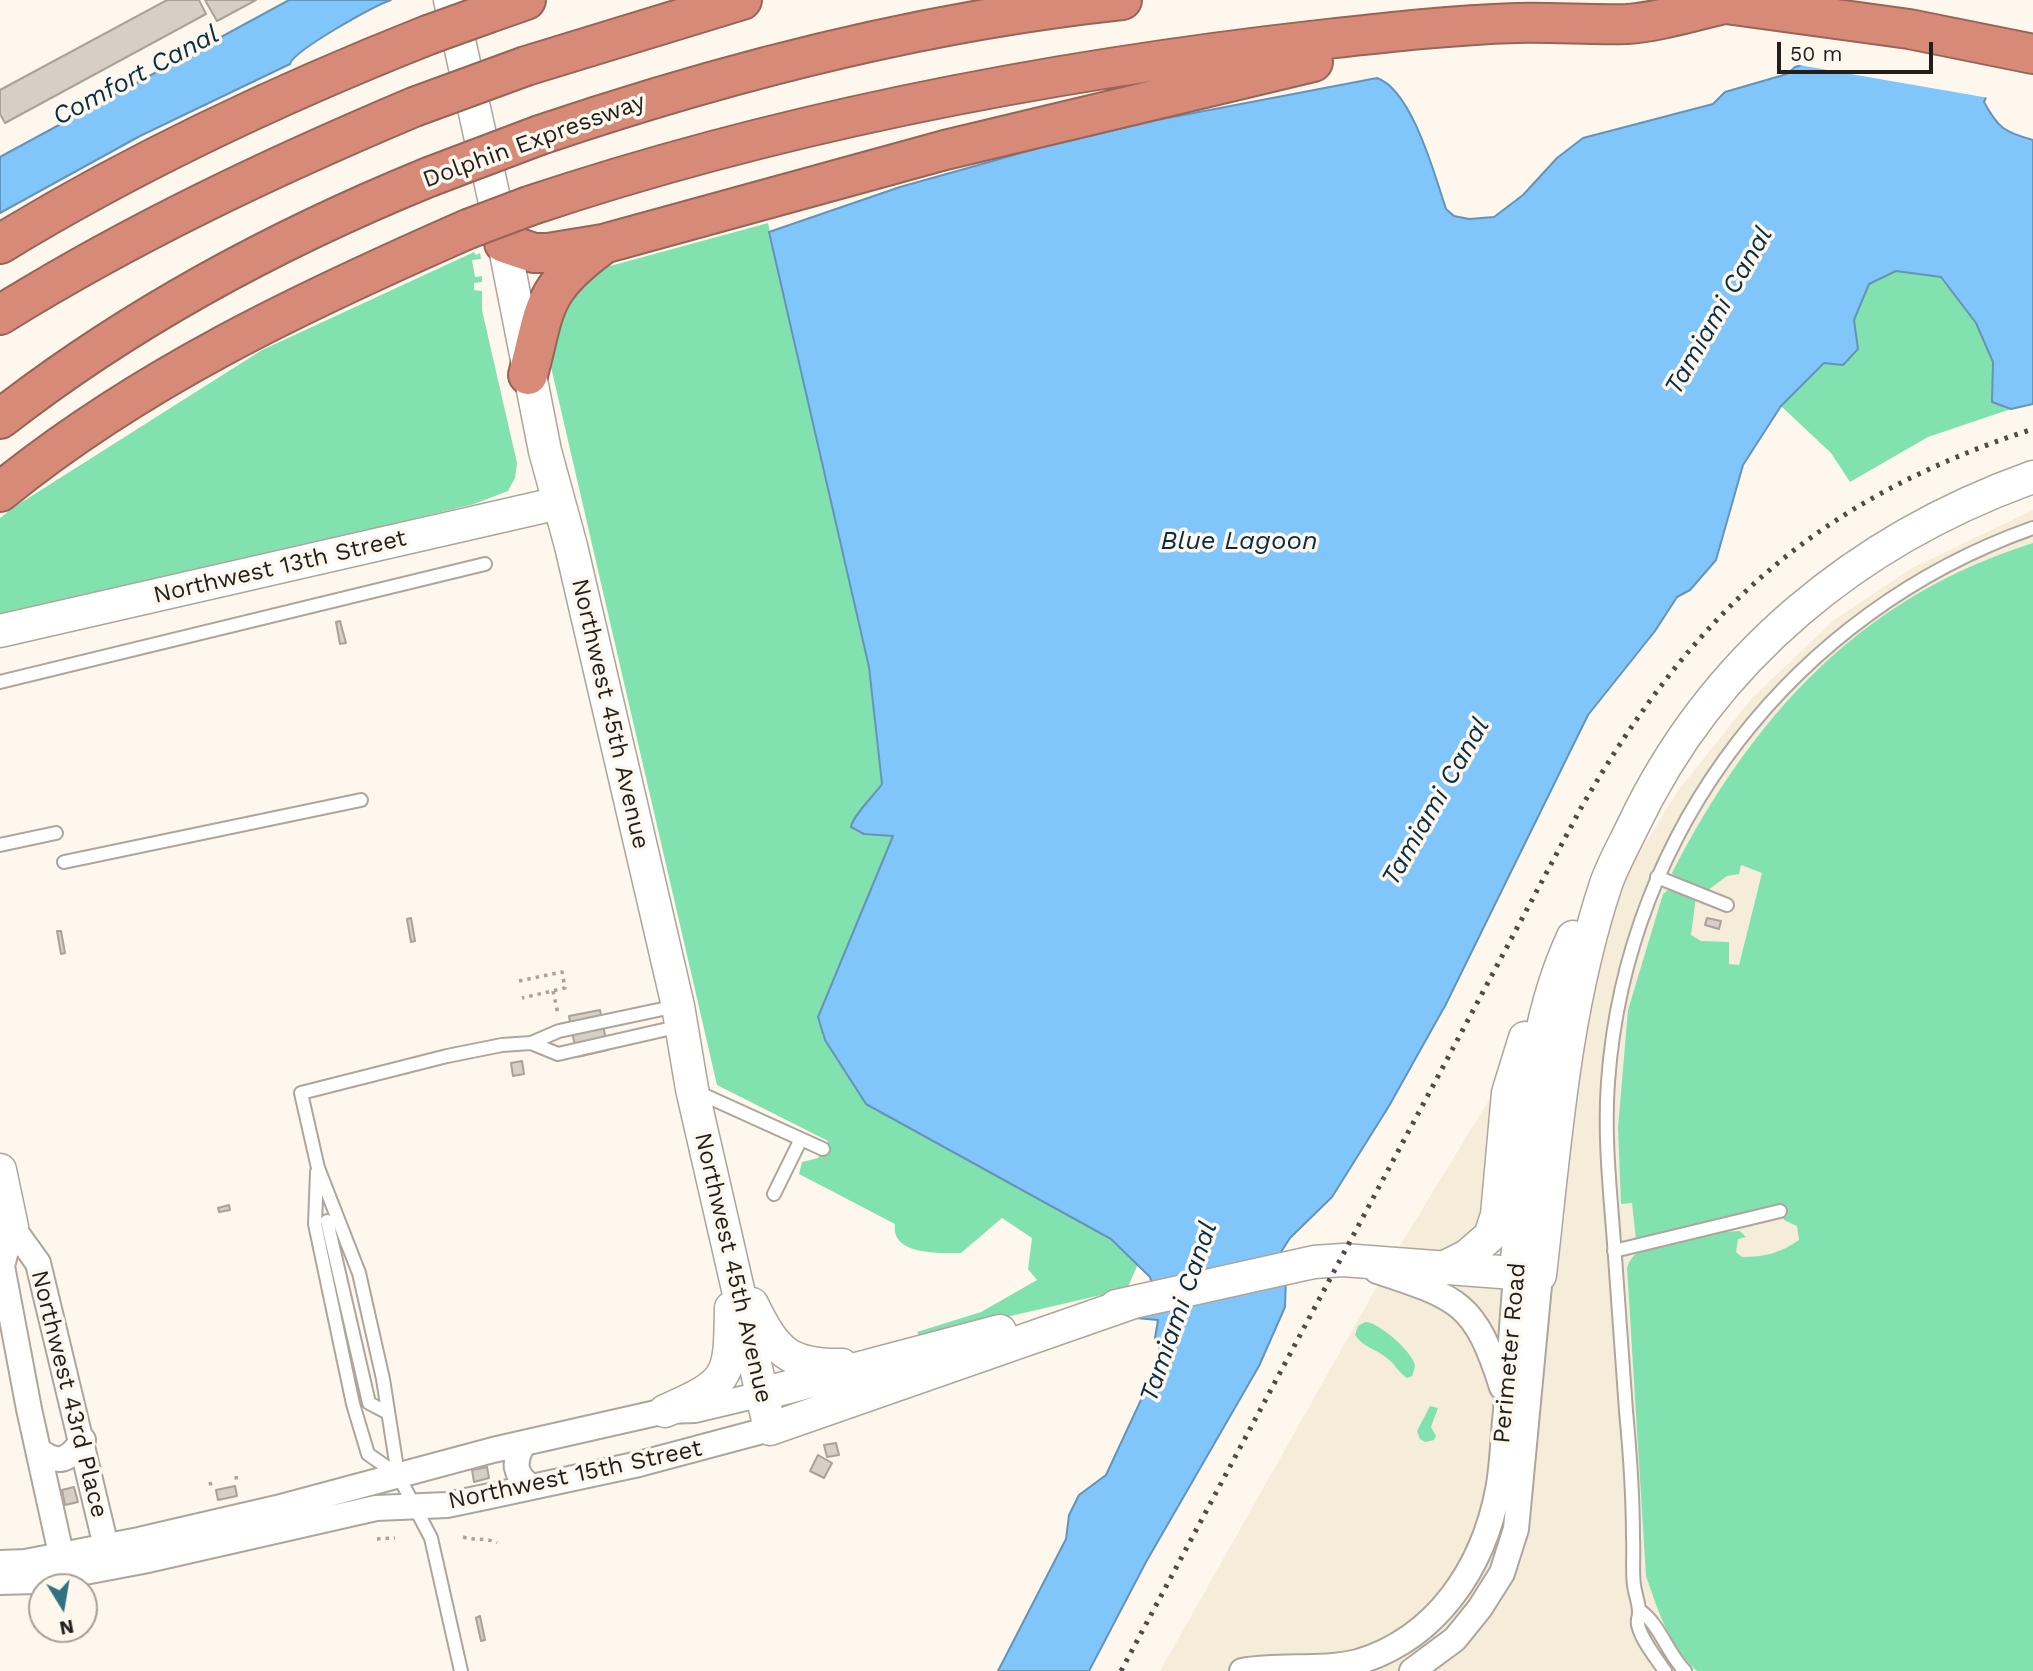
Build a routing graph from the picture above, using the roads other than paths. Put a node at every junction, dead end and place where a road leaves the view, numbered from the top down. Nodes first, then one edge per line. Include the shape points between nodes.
1 (450, 0) edge
2 (526, 0) edge
3 (742, 0) edge
4 (1122, 0) edge
5 (1711, 2) edge
6 (1436, 28) junction
7 (2031, 54) edge
8 (504, 243) junction
9 (0, 244) edge
10 (603, 244) junction
11 (0, 315) edge
12 (528, 375) junction
13 (0, 419) edge
14 (2033, 477) edge
15 (0, 492) edge
16 (559, 503) junction
17 (2033, 528) edge
18 (485, 564) dead end
19 (0, 631) edge
20 (0, 682) edge
21 (361, 800) dead end
22 (55, 834) dead end
23 (0, 845) edge
24 (65, 862) dead end
25 (1657, 877) junction
26 (1606, 882) junction
27 (1727, 905) dead end
28 (1571, 942) junction
29 (680, 1016) junction
30 (531, 1043) junction
31 (692, 1089) junction
32 (801, 1139) junction
33 (823, 1149) dead end
34 (318, 1168) junction
35 (0, 1170) edge
36 (774, 1195) dead end
37 (1780, 1211) dead end
38 (327, 1221) dead end
39 (6, 1228) edge
40 (1614, 1251) junction
41 (731, 1261) junction
42 (1328, 1261) junction
43 (1445, 1267) junction
44 (1528, 1274) junction
45 (1134, 1302) junction
46 (875, 1364) junction
47 (762, 1394) junction
48 (1506, 1401) junction
49 (665, 1411) junction
50 (388, 1413) junction
51 (770, 1429) junction
52 (83, 1440) junction
53 (523, 1444) junction
54 (38, 1450) junction
55 (398, 1475) junction
56 (531, 1487) junction
57 (414, 1507) junction
58 (108, 1557) junction
59 (0, 1563) edge
60 (64, 1566) junction
61 (0, 1582) edge
62 (1639, 1610) junction
63 (461, 1671) edge
64 (1242, 1671) edge
65 (1412, 1671) edge
66 (1665, 1671) edge
67 (1685, 1671) edge

1 - 8 street, Northwest 45th Avenue
2 - 9 highway, bridge via 342,70 206,131
3 - 11 highway, bridge via 526,66 414,107 163,222
4 - 13 highway, Dolphin Expressway, bridge via 1021,13 831,50 693,86 540,135 314,227 194,291 90,355
5 - 6 highway via 1629,24
5 - 7 highway via 1909,29
6 - 10 highway via 1346,55 945,150
6 - 15 highway, bridge via 1171,59 947,98 687,158 529,206 332,289 223,345 103,418
8 - 10 highway via 534,253
8 - 12 street, Northwest 45th Avenue
10 - 12 highway via 573,265 552,292
12 - 16 street, Northwest 45th Avenue
14 - 26 street, Perimeter Road via 1968,502 1895,539 1829,584 1771,633 1675,749
16 - 19 street, Northwest 13th Street
16 - 29 street, Northwest 45th Avenue
17 - 25 lane via 1920,580 1861,619 1805,665 1748,726 1713,773
18 - 20 lane
21 - 24 lane
22 - 23 lane
25 - 27 lane
25 - 40 lane via 1625,973 1611,1051 1606,1130
26 - 28 street, Perimeter Road
26 - 44 street, Perimeter Road via 1567,1040
28 - 43 street via 1535,1011 1508,1093 1497,1215 1490,1236 1473,1252
28 - 44 street, Perimeter Road via 1539,1049
29 - 30 lane via 559,1031
29 - 30 lane via 558,1054
29 - 31 street, Northwest 45th Avenue
30 - 34 lane via 447,1056 301,1093
31 - 32 lane
31 - 41 street, Northwest 45th Avenue
32 - 33 lane
32 - 36 lane
34 - 50 lane via 359,1273
34 - 55 lane via 315,1223 353,1404 368,1454
35 - 39 street, Northwest 43rd Place
37 - 40 lane
38 - 50 lane via 369,1403
39 - 52 street, Northwest 43rd Place via 38,1263
39 - 54 street, Northwest 43rd Place via 2,1266
40 - 62 lane
41 - 46 street via 772,1340 786,1354 811,1364
41 - 47 street, Northwest 45th Avenue
41 - 49 street via 731,1340 725,1370 704,1395
42 - 43 street, Northwest 15th Street
42 - 45 street, Northwest 15th Street
42 - 48 street via 1436,1290 1455,1302 1480,1328
43 - 44 street, Northwest 15th Street
44 - 48 street, Perimeter Road
44 - 65 street, Perimeter Road via 1516,1530 1506,1562 1480,1608 1455,1639
45 - 46 street, Northwest 15th Street
45 - 51 street, Northwest 15th Street
46 - 47 street, Northwest 15th Street
47 - 49 street, Northwest 15th Street via 695,1410
47 - 51 street, Northwest 45th Avenue
48 - 64 street, Perimeter Road via 1499,1487 1486,1534 1466,1579 1428,1623 1407,1640 1357,1662
49 - 53 street, Northwest 15th Street
50 - 55 lane
51 - 56 street, Northwest 15th Street
52 - 54 street via 64,1460 51,1460
52 - 58 street, Northwest 43rd Place
53 - 55 street, Northwest 15th Street
53 - 56 street via 515,1458 516,1468 519,1478
54 - 60 street, Northwest 43rd Place
55 - 57 lane
55 - 58 street, Northwest 15th Street
56 - 57 street, Northwest 15th Street via 447,1505
57 - 58 street, Northwest 15th Street via 376,1508
57 - 63 lane via 431,1538
58 - 60 street, Northwest 15th Street
59 - 60 street, Northwest 15th Street
60 - 61 street, Northwest 15th Street
62 - 66 lane via 1637,1623
62 - 67 lane via 1651,1618

